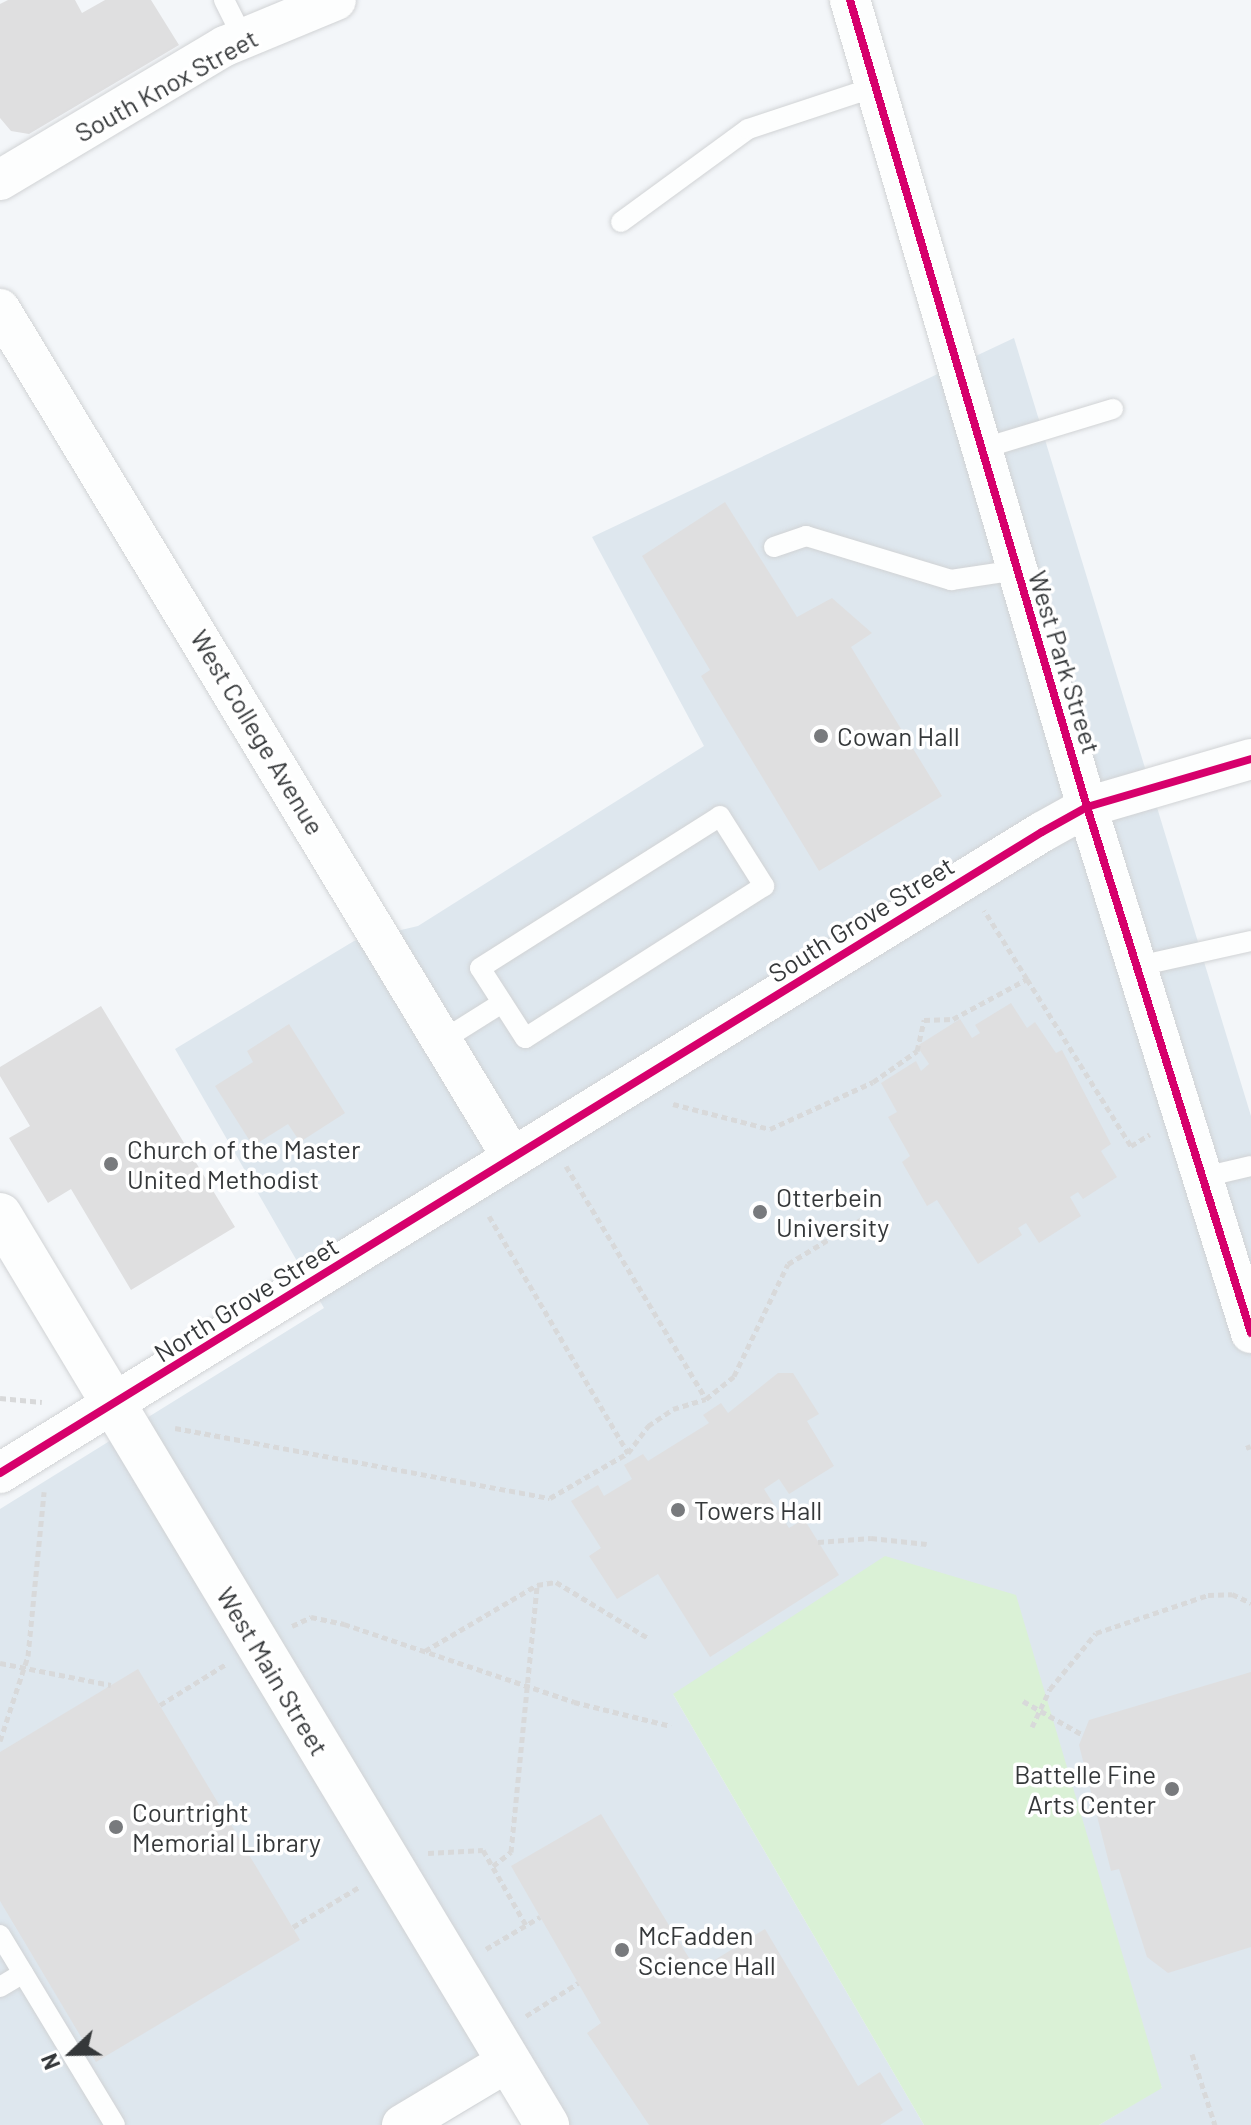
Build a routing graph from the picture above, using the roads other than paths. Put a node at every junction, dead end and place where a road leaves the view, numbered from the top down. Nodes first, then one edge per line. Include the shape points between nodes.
1 (224, 0) edge
2 (850, 0) edge
3 (332, 1) edge
4 (243, 38) junction
5 (875, 87) junction
6 (0, 180) edge
7 (621, 222) dead end
8 (0, 309) edge
9 (1113, 409) dead end
10 (981, 449) junction
11 (774, 547) dead end
12 (1016, 570) junction
13 (1251, 759) edge
14 (1087, 807) junction
15 (1251, 941) edge
16 (1138, 966) junction
17 (502, 1003) junction
18 (443, 1040) junction
19 (512, 1157) junction
20 (1251, 1166) edge
21 (1204, 1177) junction
22 (0, 1215) edge
23 (1251, 1333) edge
24 (114, 1404) junction
25 (0, 1473) edge
26 (0, 1935) edge
27 (23, 1973) junction
28 (0, 1987) edge
29 (512, 2042) junction
30 (115, 2125) edge
31 (402, 2125) edge
32 (547, 2125) edge

1 - 4 lane
2 - 5 street, West Park Street
3 - 4 street, South Knox Street
4 - 6 street, South Knox Street
5 - 7 lane via 748,129
5 - 10 street, West Park Street
8 - 18 street, West College Avenue
9 - 10 lane
10 - 12 street, West Park Street
11 - 12 lane via 806,536 951,580
12 - 14 street, West Park Street
13 - 14 street, South Grove Street
14 - 16 street, West Park Street
14 - 19 street, South Grove Street
15 - 16 lane
16 - 21 street, West Park Street
17 - 17 lane via 525,1038 764,886 720,816 480,968
17 - 18 lane
18 - 19 street, West College Avenue
19 - 24 street, North Grove Street
20 - 21 lane
21 - 23 street, West Park Street
22 - 24 main road, West Main Street
24 - 25 street, North Grove Street
24 - 29 main road, West Main Street
26 - 27 lane
27 - 28 lane
27 - 30 lane
29 - 31 street
29 - 32 main road, West Main Street

